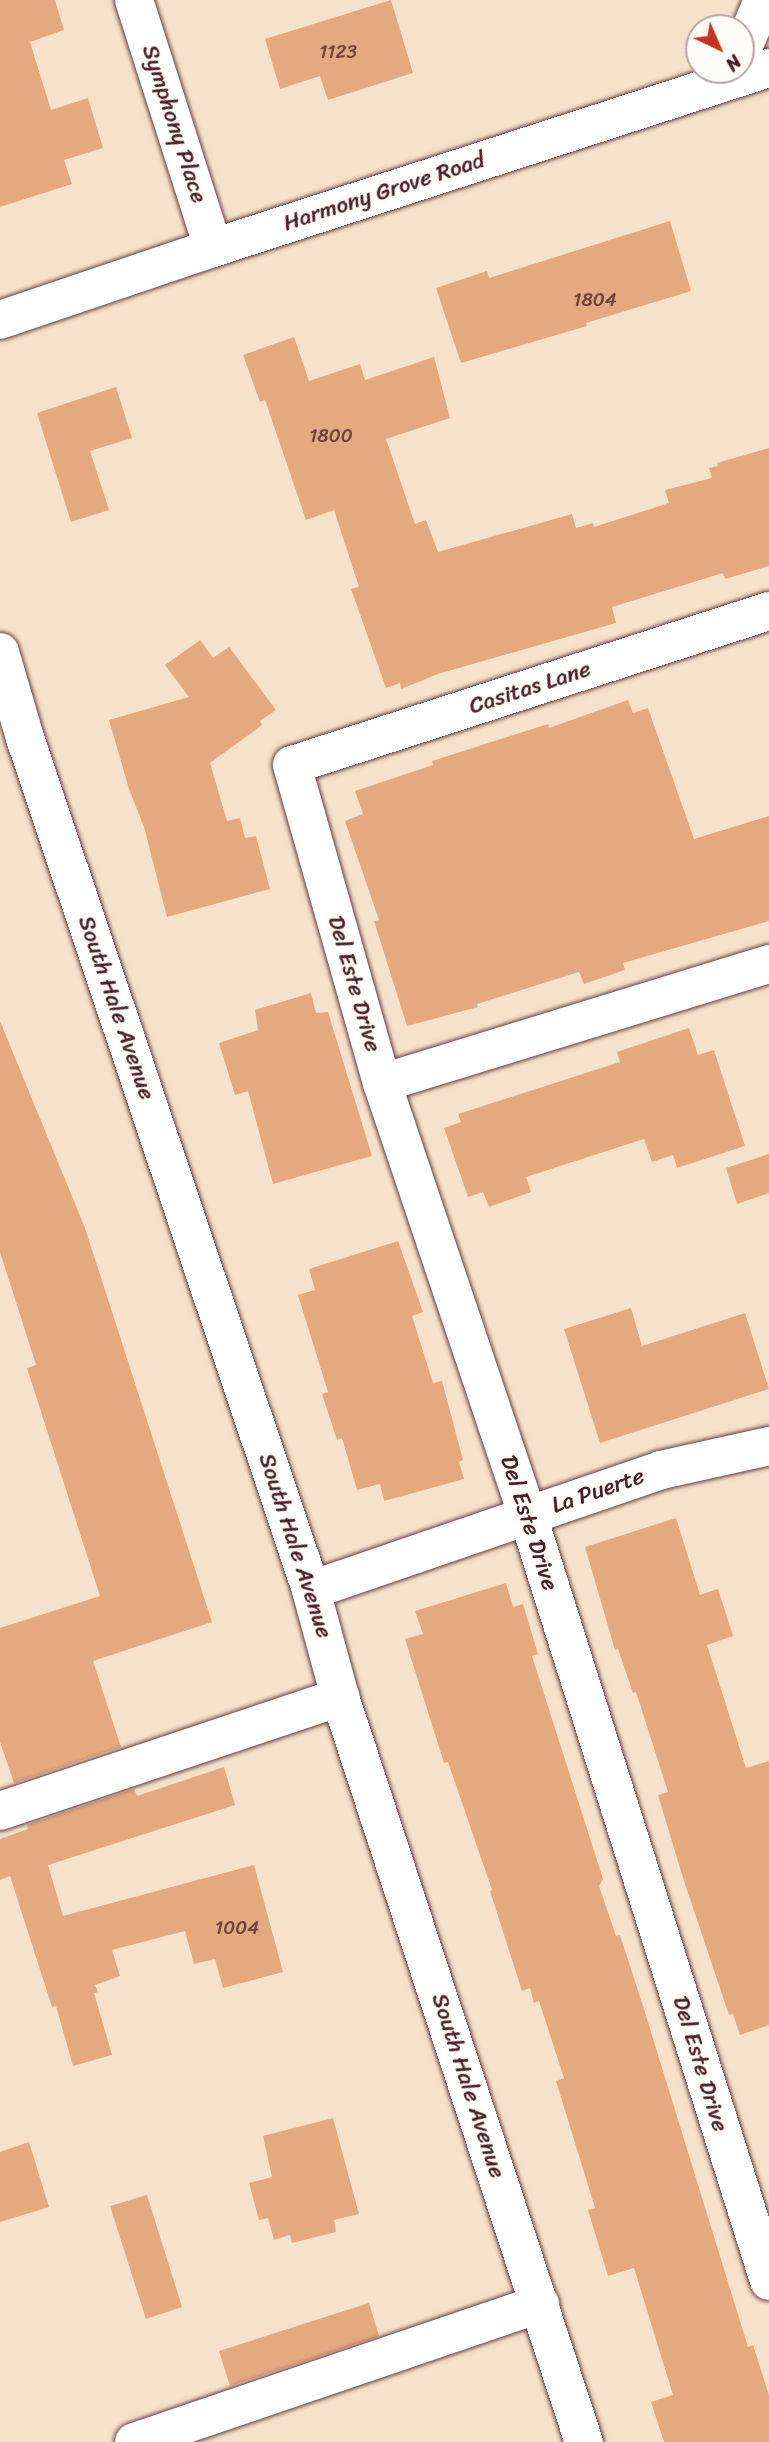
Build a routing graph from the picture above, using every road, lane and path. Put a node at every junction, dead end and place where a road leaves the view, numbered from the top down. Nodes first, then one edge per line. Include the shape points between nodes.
1 (134, 0) edge
2 (763, 0) edge
3 (755, 19) edge
4 (689, 84) edge
5 (213, 248) junction
6 (0, 320) edge
7 (769, 611) edge
8 (0, 652) edge
9 (12, 742) edge
10 (292, 765) joint
11 (769, 964) edge
12 (382, 1083) junction
13 (769, 1446) edge
14 (528, 1516) junction
15 (312, 1590) junction
16 (340, 1697) junction
17 (0, 1811) edge
18 (769, 2281) edge
19 (540, 2304) junction
20 (134, 2442) edge
21 (584, 2442) edge

1 - 5 street, Symphony Place
2 - 3 street
4 - 5 street, Harmony Grove Road
5 - 6 street, Harmony Grove Road
7 - 10 street, Casitas Lane
8 - 9 street, South Hale Avenue
9 - 15 street, South Hale Avenue
10 - 12 street, Del Este Drive
11 - 12 street
12 - 14 street, Del Este Drive
13 - 14 street, La Puerte via 661,1470
14 - 15 street, La Puerte
14 - 18 street, Del Este Drive
15 - 16 street, South Hale Avenue
16 - 17 street
16 - 19 street, South Hale Avenue
19 - 20 street
19 - 21 street, South Hale Avenue

